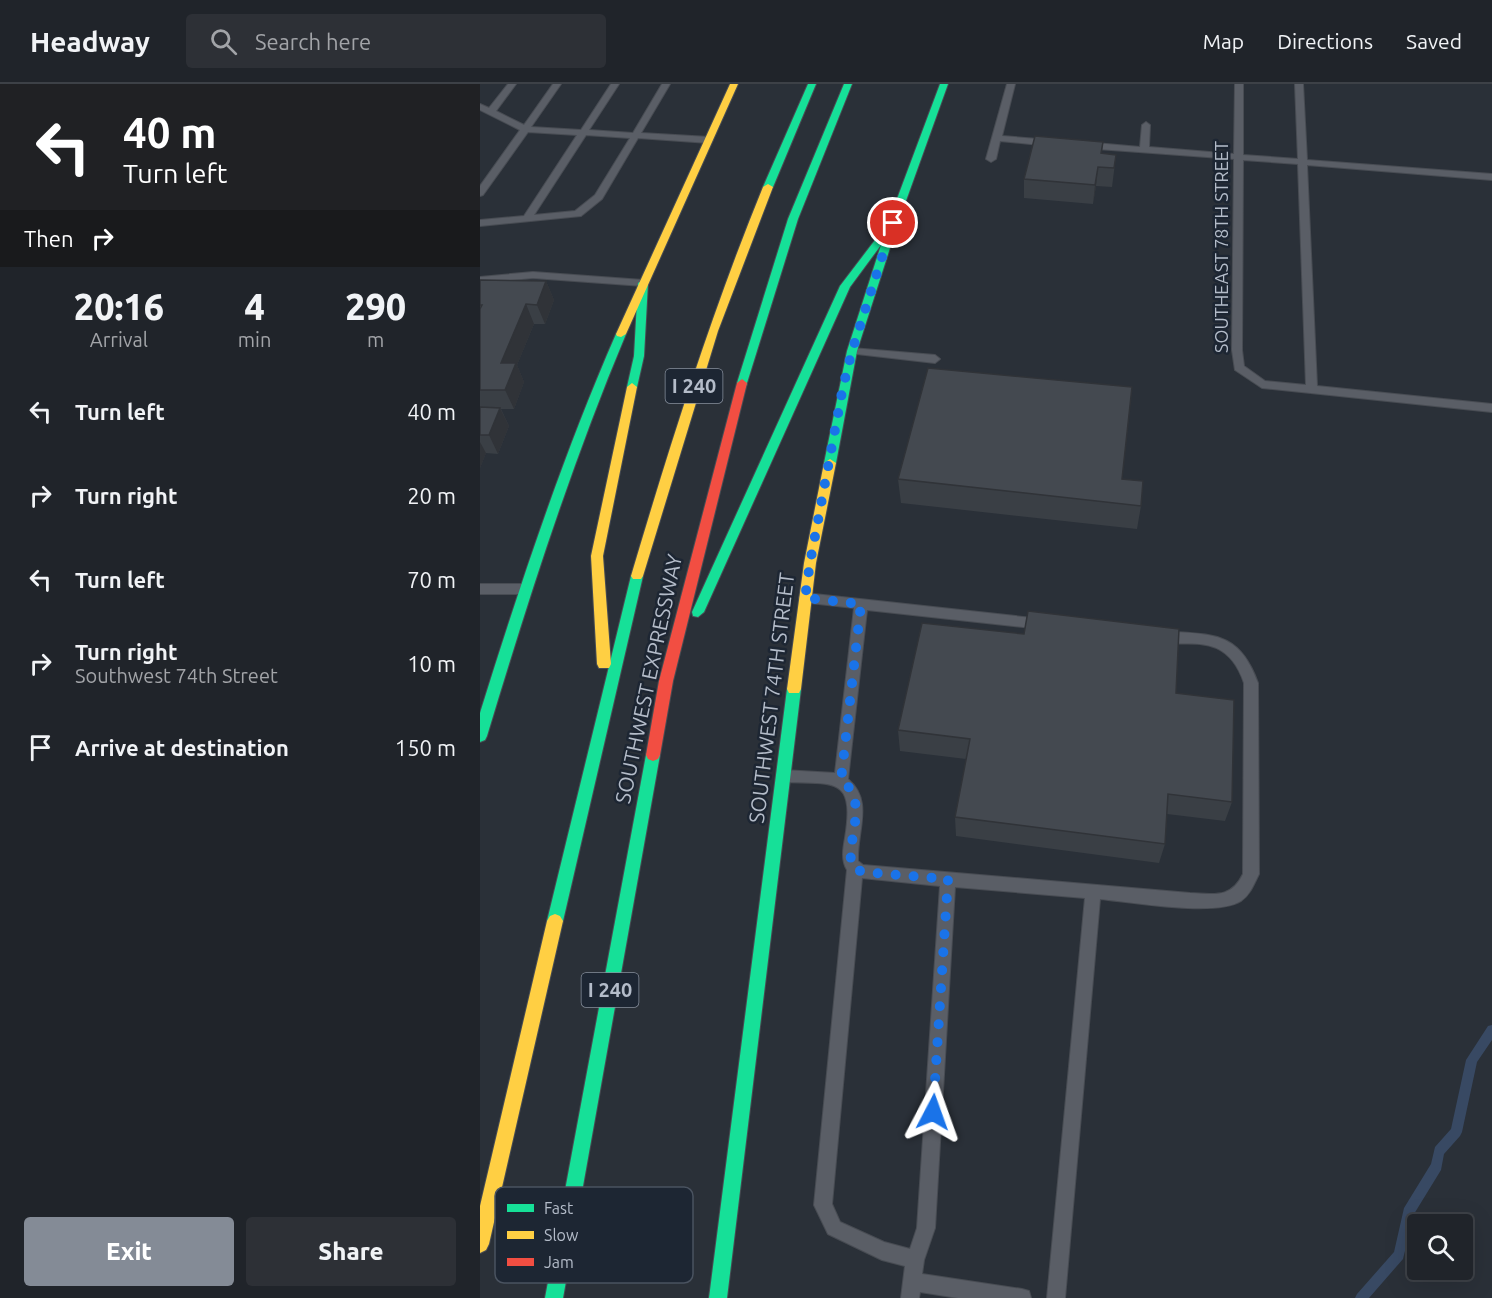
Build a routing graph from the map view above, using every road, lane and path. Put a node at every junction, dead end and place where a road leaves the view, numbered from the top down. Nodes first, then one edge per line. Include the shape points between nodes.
1 (512, 84) edge
2 (557, 84) edge
3 (615, 84) edge
4 (666, 84) edge
5 (734, 84) edge
6 (812, 84) edge
7 (848, 84) edge
8 (944, 84) edge
9 (1011, 84) edge
10 (1239, 84) edge
11 (1299, 84) edge
12 (480, 107) edge
13 (491, 112) junction
14 (1146, 125) dead end
15 (525, 129) junction
16 (584, 131) junction
17 (634, 135) junction
18 (997, 138) junction
19 (709, 140) junction
20 (1065, 144) edge
21 (1076, 144) edge
22 (1144, 150) junction
23 (1239, 157) junction
24 (991, 159) dead end
25 (1303, 162) junction
26 (1492, 177) edge
27 (480, 193) edge
28 (527, 219) junction
29 (480, 223) edge
30 (893, 223) junction
31 (480, 280) edge
32 (643, 284) junction
33 (852, 351) junction
34 (935, 359) dead end
35 (1312, 389) junction
36 (1492, 408) edge
37 (480, 589) edge
38 (525, 589) junction
39 (805, 598) junction
40 (861, 604) junction
41 (1051, 625) edge
42 (1146, 635) edge
43 (666, 681) junction
44 (486, 695) edge
45 (607, 698) junction
46 (480, 736) edge
47 (783, 776) junction
48 (841, 780) junction
49 (855, 869) junction
50 (948, 879) junction
51 (1093, 892) junction
52 (574, 1187) edge
53 (480, 1244) edge
54 (915, 1260) junction
55 (557, 1283) edge
56 (911, 1290) edge
57 (554, 1298) edge
58 (718, 1298) edge
59 (1022, 1298) edge
60 (1056, 1298) edge

1 - 13 lane
2 - 15 lane
3 - 16 lane
4 - 17 lane
5 - 19 main road
6 - 45 main road, SOUTHWEST EXPRESSWAY / I 240 via 743,246 685,413 630,599
7 - 43 main road, SOUTHWEST EXPRESSWAY / I 240 via 793,219 757,330
8 - 30 main road, SOUTHWEST 74TH STREET
9 - 18 lane
10 - 23 lane, SOUTHEAST 78TH STREET
11 - 25 lane
12 - 13 lane
13 - 15 lane
14 - 22 lane
15 - 16 lane
15 - 27 lane
16 - 17 lane
16 - 28 lane
17 - 19 lane
17 - 28 lane via 599,197 589,207 578,214
18 - 20 lane
18 - 24 lane
19 - 32 main road
21 - 22 lane
22 - 23 lane
23 - 25 lane
23 - 35 lane, SOUTHEAST 78TH STREET via 1239,367 1262,384
25 - 26 lane
25 - 35 lane
28 - 29 lane
30 - 33 main road, SOUTHWEST 74TH STREET
30 - 43 main road via 845,286
31 - 32 lane via 533,275
32 - 38 main road via 596,391
32 - 45 main road via 639,356 597,556
33 - 34 lane
33 - 39 main road, SOUTHWEST 74TH STREET
35 - 36 lane, SOUTHEAST 78TH STREET
37 - 38 lane
38 - 44 main road
39 - 40 lane
39 - 47 main road, SOUTHWEST 74TH STREET
40 - 41 lane
40 - 48 lane
42 - 51 lane via 1228,645 1247,666 1251,683 1251,874 1236,898 1221,901
43 - 52 main road, SOUTHWEST EXPRESSWAY / I 240
44 - 46 main road
45 - 53 main road, SOUTHWEST EXPRESSWAY / I 240
47 - 48 lane
47 - 58 main road, SOUTHWEST 74TH STREET
48 - 49 lane via 850,786 855,800 850,855
49 - 50 lane
49 - 54 lane via 823,1205 834,1228 882,1251
50 - 51 lane
50 - 54 lane via 926,1228
51 - 60 lane
54 - 56 lane
55 - 57 main road, SOUTHWEST EXPRESSWAY / I 240
56 - 59 lane

